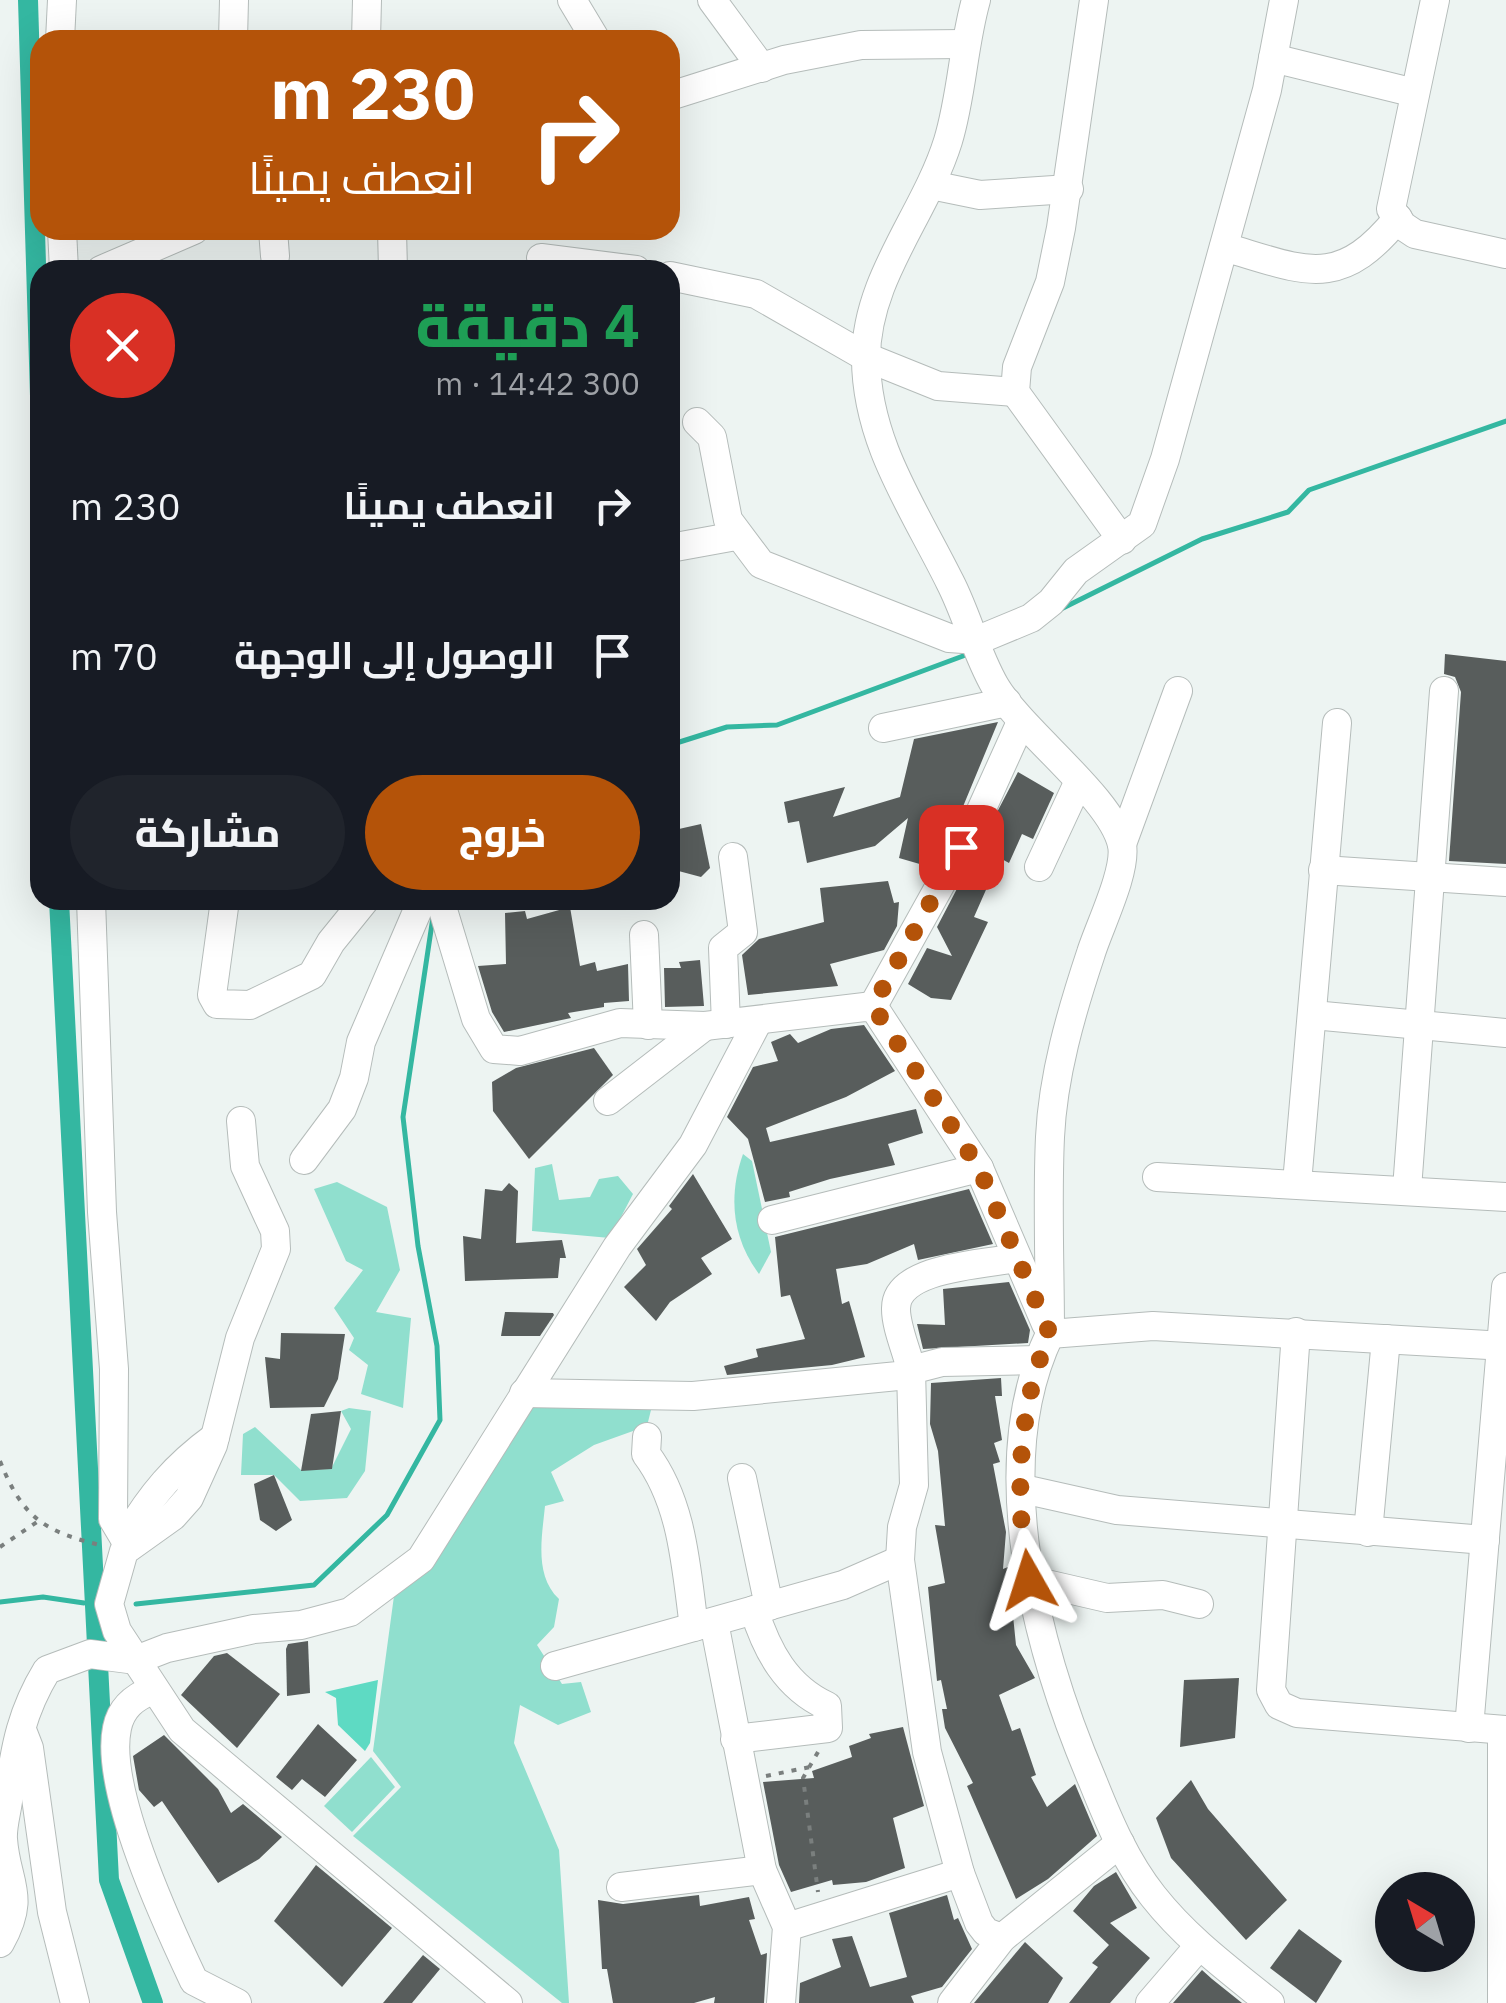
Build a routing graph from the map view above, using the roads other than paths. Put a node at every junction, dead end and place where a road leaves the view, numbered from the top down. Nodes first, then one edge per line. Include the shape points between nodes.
1 (62, 0) edge
2 (234, 0) edge
3 (367, 0) edge
4 (572, 0) edge
5 (712, 0) edge
6 (976, 0) edge
7 (1094, 0) edge
8 (1284, 0) edge
9 (1435, 0) edge
10 (60, 30) edge
11 (233, 30) edge
12 (366, 30) edge
13 (590, 30) edge
14 (964, 44) junction
15 (1274, 58) junction
16 (762, 68) junction
17 (680, 93) edge
18 (1415, 93) junction
19 (931, 185) junction
20 (1069, 189) junction
21 (1394, 214) junction
22 (171, 240) edge
23 (1224, 247) junction
24 (1506, 254) edge
25 (542, 258) dead end
26 (124, 260) edge
27 (558, 260) edge
28 (680, 278) edge
29 (866, 357) junction
30 (1015, 392) junction
31 (696, 422) dead end
32 (736, 536) junction
33 (1122, 540) junction
34 (680, 546) edge
35 (979, 646) junction
36 (1178, 691) dead end
37 (1444, 691) dead end
38 (1008, 703) junction
39 (1337, 723) dead end
40 (883, 728) dead end
41 (1078, 781) junction
42 (1122, 844) junction
43 (733, 856) dead end
44 (1039, 867) dead end
45 (1324, 870) junction
46 (1430, 876) junction
47 (1506, 882) edge
48 (91, 910) edge
49 (224, 910) edge
50 (357, 910) edge
51 (431, 910) edge
52 (438, 910) edge
53 (644, 935) dead end
54 (873, 1006) junction
55 (1313, 1015) junction
56 (758, 1021) junction
57 (648, 1024) junction
58 (1422, 1024) junction
59 (715, 1025) junction
60 (1506, 1033) edge
61 (608, 1101) dead end
62 (241, 1121) dead end
63 (304, 1160) dead end
64 (979, 1168) junction
65 (1156, 1177) dead end
66 (1297, 1183) junction
67 (1407, 1190) junction
68 (1506, 1197) edge
69 (772, 1220) dead end
70 (1017, 1258) junction
71 (1506, 1288) edge
72 (1296, 1332) junction
73 (1386, 1338) junction
74 (1503, 1346) edge
75 (1044, 1347) junction
76 (911, 1370) junction
77 (524, 1392) junction
78 (647, 1436) dead end
79 (742, 1478) dead end
80 (1022, 1488) junction
81 (1284, 1527) junction
82 (1368, 1532) junction
83 (1484, 1540) junction
84 (126, 1545) junction
85 (900, 1560) junction
86 (1029, 1580) junction
87 (1199, 1604) dead end
88 (761, 1608) junction
89 (704, 1624) junction
90 (136, 1660) junction
91 (555, 1666) dead end
92 (152, 1690) junction
93 (19, 1724) junction
94 (1469, 1728) junction
95 (1504, 1730) edge
96 (736, 1739) junction
97 (1120, 1843) junction
98 (762, 1870) junction
99 (960, 1874) junction
100 (622, 1888) dead end
101 (787, 1928) junction
102 (1002, 1938) junction
103 (0, 1943) edge
104 (1199, 1946) junction
105 (1505, 1962) edge
106 (75, 2003) edge
107 (237, 2003) edge
108 (508, 2003) edge
109 (781, 2003) edge
110 (952, 2003) edge
111 (1150, 2003) edge
112 (1270, 2003) edge
113 (1502, 2003) edge

1 - 10 street
2 - 11 street
3 - 12 street
4 - 13 street
5 - 16 street
6 - 14 street
7 - 20 street
8 - 15 street
9 - 18 street
14 - 16 street via 861,45
14 - 19 street via 951,127
15 - 18 street
15 - 23 street
16 - 17 street
18 - 21 street
19 - 20 street via 980,195
19 - 29 street via 876,296
20 - 30 street via 1050,282
21 - 23 street via 1380,241 1338,269 1295,268
21 - 24 street via 1416,234
22 - 26 street
23 - 33 street via 1166,459 1142,524
25 - 27 street
28 - 29 street via 756,294
29 - 30 street via 938,386
29 - 35 street via 876,430 889,465
30 - 33 street
31 - 32 street via 712,437 722,503
32 - 34 street
32 - 35 street via 761,564 788,577
33 - 35 street via 1076,571 1031,618
35 - 38 street
36 - 42 street
37 - 46 street
38 - 40 street
38 - 41 street
38 - 54 street via 978,816
39 - 45 street
41 - 42 street
41 - 44 street
42 - 75 street via 1057,1078
43 - 59 street via 743,932 723,948
45 - 46 street
45 - 55 street
46 - 47 street
46 - 58 street
48 - 84 street via 114,1369 113,1519
49 - 50 street via 212,995 217,1004 236,1008 312,975
51 - 63 street via 361,1042 342,1109
52 - 57 street via 476,1019 494,1049 520,1051 620,1023
53 - 57 street
54 - 56 street
54 - 64 street
55 - 58 street
55 - 66 street
56 - 59 street
56 - 77 street via 693,1145 617,1247
57 - 59 street
58 - 60 street
58 - 67 street
59 - 61 street
62 - 84 street via 246,1166 276,1249 240,1338 216,1436 189,1498
64 - 69 street
64 - 70 street
65 - 66 street
66 - 67 street
67 - 68 street
70 - 75 street
70 - 76 street via 914,1277 901,1288 896,1308
71 - 74 street
72 - 73 street
72 - 75 street via 1153,1326
72 - 81 street
73 - 74 street
73 - 82 street
74 - 83 street
75 - 76 street
75 - 80 street
76 - 77 street via 693,1396
76 - 85 street via 914,1485
77 - 90 street via 421,1559 393,1584 350,1612
78 - 89 street via 646,1454 663,1476
79 - 88 street
80 - 81 street via 1117,1510
80 - 86 street
81 - 82 street
81 - 94 street via 1270,1690 1279,1705 1297,1713
82 - 83 street
83 - 94 street
84 - 90 street via 109,1604
85 - 88 street
85 - 99 street via 927,1752
86 - 87 street via 1107,1598 1163,1596
86 - 97 street via 1054,1677
88 - 89 street
88 - 96 street via 769,1654 808,1698 827,1706 828,1728
89 - 91 street
89 - 96 street
90 - 92 street
90 - 93 street via 90,1654 47,1670
92 - 107 street via 134,1699 118,1726 122,1793 194,1981
92 - 108 street via 204,1751
93 - 103 street via 3,1839 16,1888
93 - 106 street via 29,1748 52,1912
94 - 95 street
95 - 105 street
96 - 98 street
97 - 102 street
97 - 104 street via 1152,1894
98 - 100 street
98 - 101 street
99 - 101 street
99 - 102 street via 979,1923
101 - 109 street
102 - 110 street
104 - 111 street
104 - 112 street
105 - 113 street

